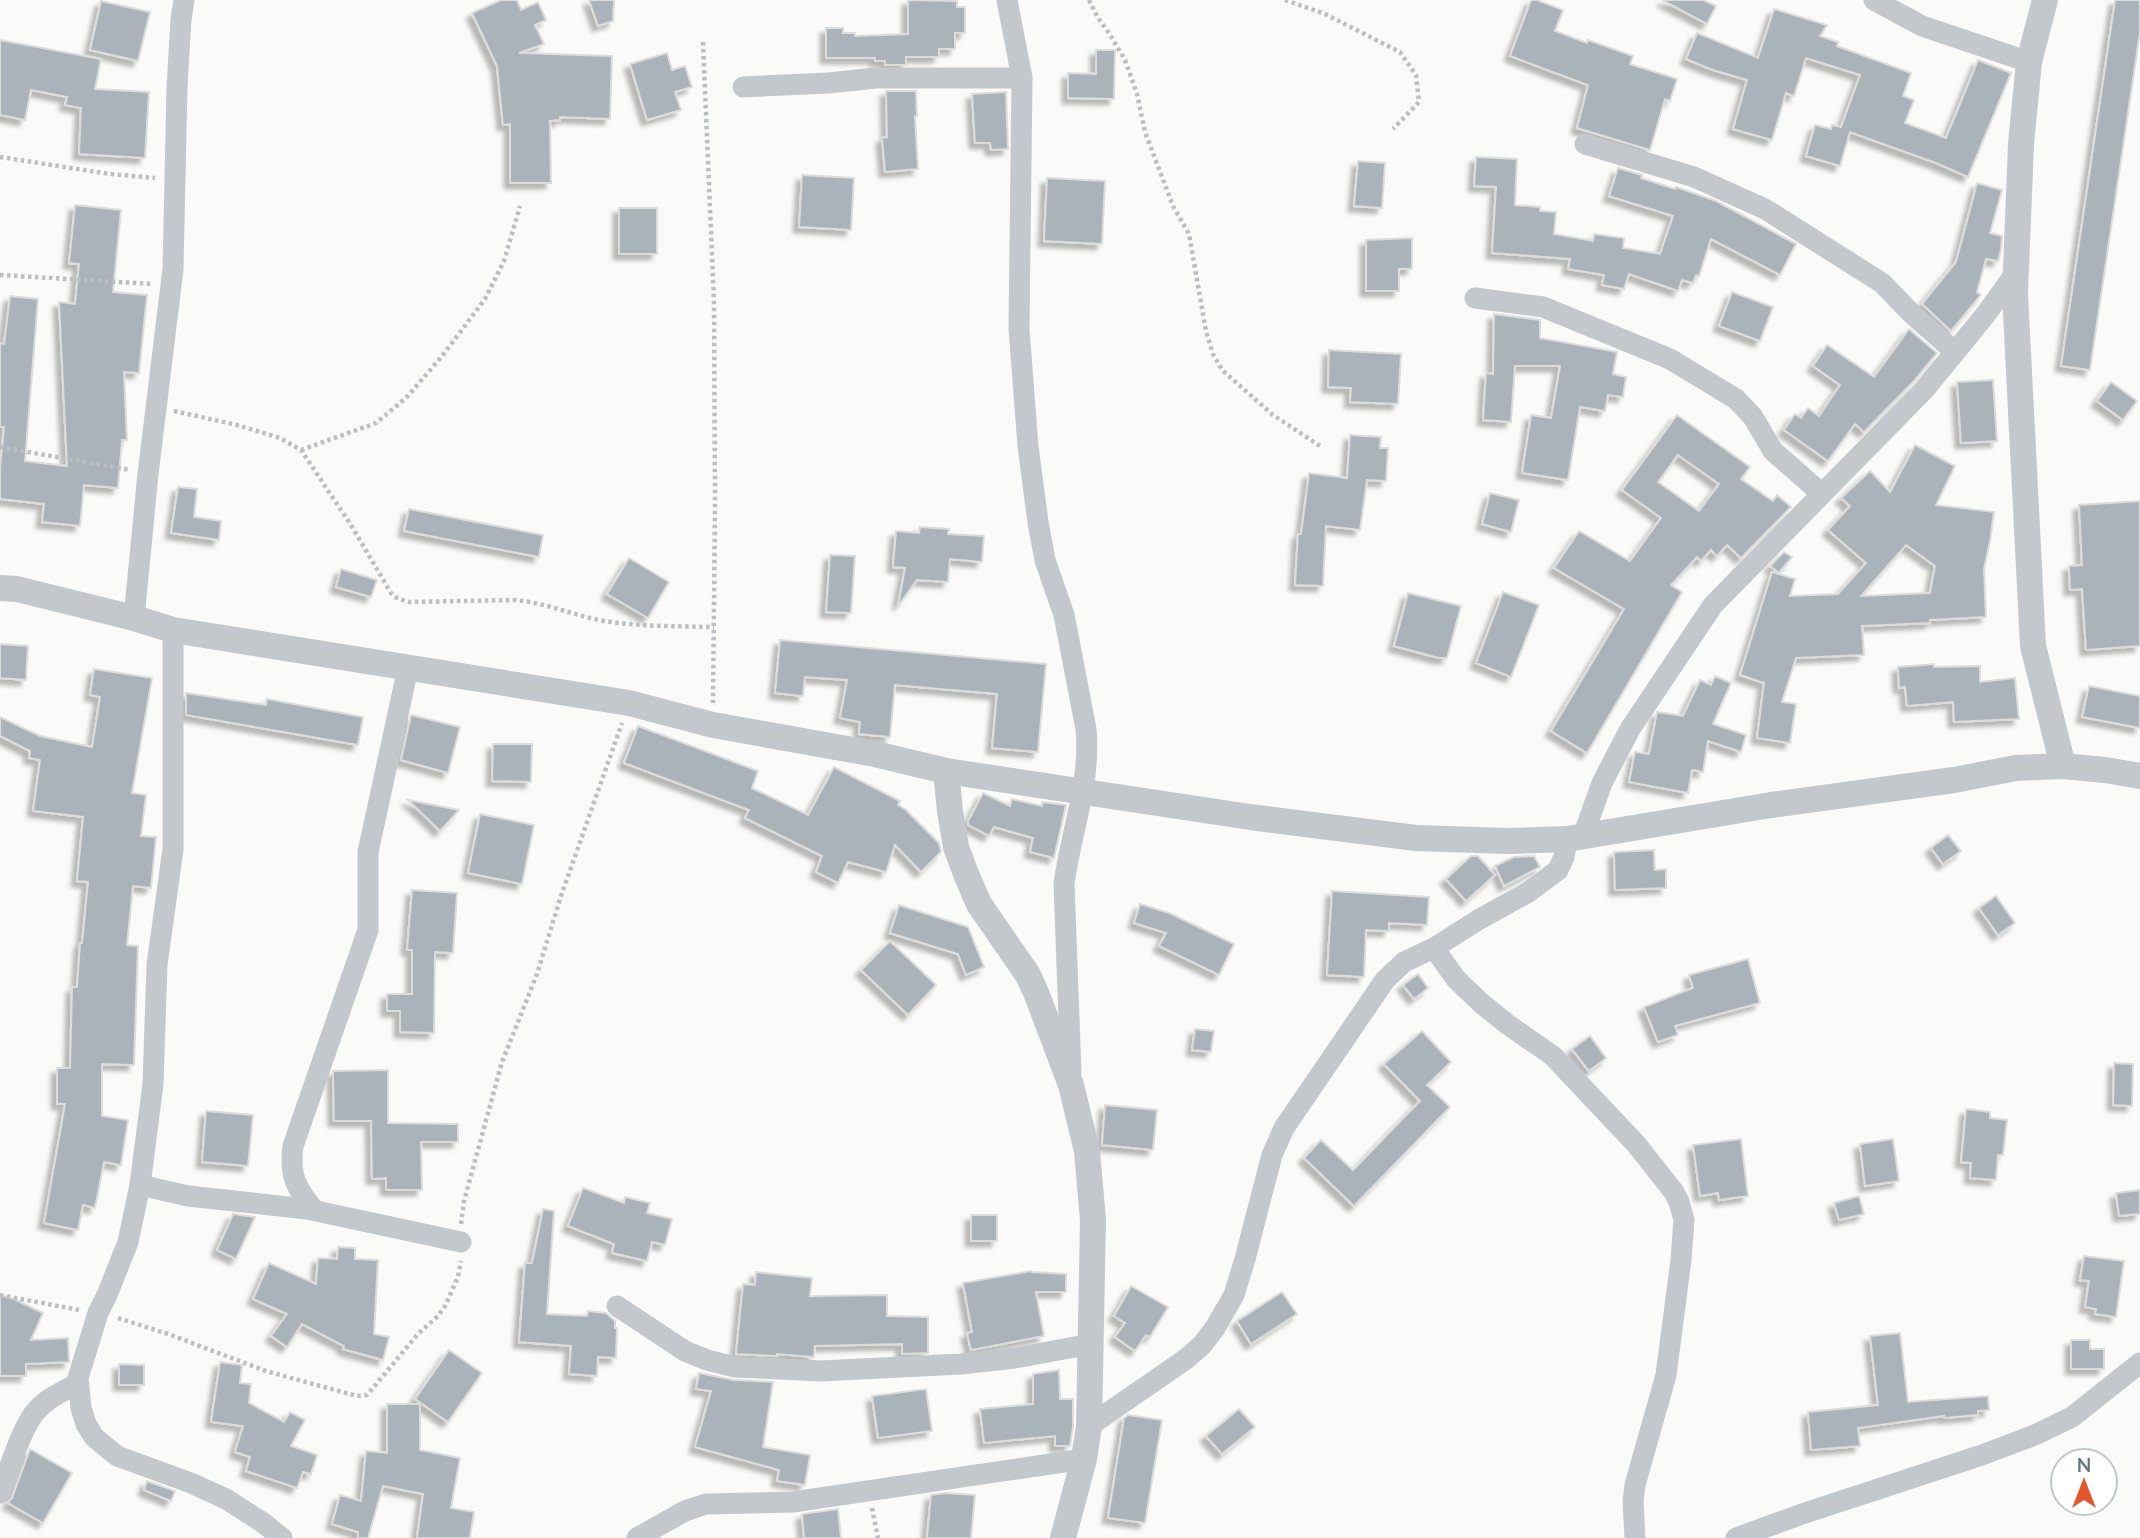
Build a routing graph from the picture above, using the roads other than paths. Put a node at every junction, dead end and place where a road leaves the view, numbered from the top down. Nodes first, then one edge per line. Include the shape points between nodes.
1 (184, 0) edge
2 (1007, 0) edge
3 (1874, 0) edge
4 (2045, 0) edge
5 (2029, 62) junction
6 (1021, 78) junction
7 (743, 88) dead end
8 (1585, 144) dead end
9 (2017, 271) junction
10 (1475, 298) dead end
11 (1955, 352) junction
12 (1822, 494) junction
13 (0, 588) edge
14 (134, 618) junction
15 (173, 630) junction
16 (408, 667) junction
17 (2063, 766) junction
18 (946, 771) junction
19 (2140, 776) edge
20 (1084, 791) junction
21 (1575, 838) junction
22 (1434, 948) junction
23 (1071, 1084) junction
24 (139, 1185) junction
25 (314, 1210) junction
26 (461, 1242) road end
27 (617, 1306) dead end
28 (1091, 1344) junction
29 (2140, 1363) edge
30 (78, 1383) junction
31 (1089, 1426) junction
32 (1084, 1459) junction
33 (0, 1493) edge
34 (282, 1538) edge
35 (637, 1538) edge
36 (1063, 1538) edge
37 (1635, 1538) edge
38 (1736, 1538) edge

1 - 14 street via 173,269
2 - 6 street
3 - 5 street via 1922,26
4 - 5 street
5 - 9 street
6 - 7 street via 876,78
6 - 20 street via 1018,329 1024,403 1045,560 1064,615 1086,729
8 - 11 street via 1695,177 1765,209 1882,283
9 - 11 street
9 - 17 street via 2033,646
10 - 12 street via 1543,307 1670,359 1736,398 1773,451
11 - 12 street
12 - 21 street via 1713,605 1630,729
13 - 14 street
14 - 15 street
15 - 16 street
15 - 24 street via 173,849 157,965 153,1084
16 - 18 street via 629,703
16 - 25 street via 368,852 366,937 293,1146 293,1175
17 - 19 street
17 - 21 street via 2016,768
18 - 20 street
18 - 23 street via 954,835 966,874 979,904 1028,975
20 - 21 street via 1416,838
20 - 23 street via 1064,884
21 - 22 street via 1558,870
22 - 31 street via 1404,962 1385,980 1284,1128 1272,1155 1234,1295 1215,1328 1186,1359
22 - 37 street via 1455,979 1553,1056 1636,1144 1674,1192 1682,1212 1681,1260 1666,1375 1635,1485
23 - 28 street via 1087,1151 1093,1220
24 - 25 street via 188,1196
24 - 30 street via 128,1242 98,1313
25 - 26 street
27 - 28 street via 685,1351 736,1367 821,1371 961,1364
28 - 31 street
29 - 38 street via 2071,1417 2037,1434
30 - 33 street via 34,1412
30 - 34 street via 86,1424 104,1447 226,1499
31 - 32 street
32 - 35 street via 793,1502 706,1504
32 - 36 street

